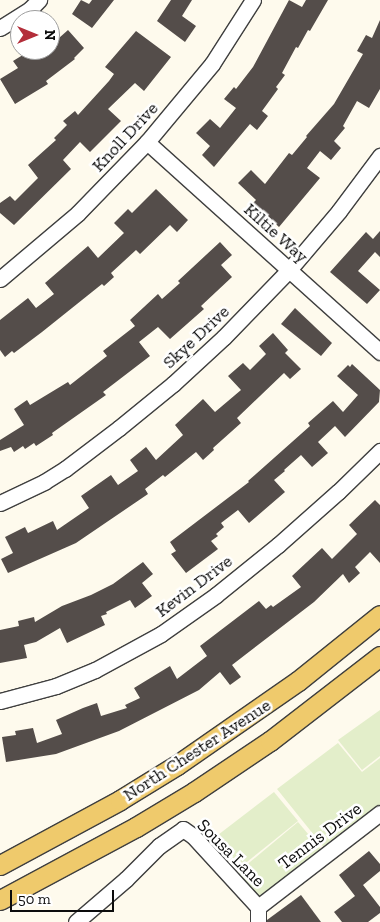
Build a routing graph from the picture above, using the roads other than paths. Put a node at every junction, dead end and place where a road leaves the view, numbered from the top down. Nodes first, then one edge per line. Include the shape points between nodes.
1 (39, 0) edge
2 (253, 0) edge
3 (0, 28) edge
4 (147, 142) junction
5 (380, 156) edge
6 (289, 270) junction
7 (0, 279) edge
8 (380, 352) edge
9 (380, 451) edge
10 (0, 503) edge
11 (380, 615) edge
12 (380, 656) edge
13 (0, 701) edge
14 (380, 813) edge
15 (0, 865) edge
16 (0, 900) edge
17 (258, 907) junction
18 (76, 922) edge
19 (258, 922) edge

1 - 3 street
2 - 4 street, Knoll Drive via 212,64
4 - 6 street, Kiltie Way
4 - 7 street, Knoll Drive via 78,213
5 - 6 street, Skye Drive
6 - 8 street, Kiltie Way
6 - 10 street, Skye Drive via 224,337 119,428 44,482
9 - 13 street, Kevin Drive via 278,545 161,634 95,670 56,686
11 - 15 main road, North Chester Avenue via 298,681 177,766
12 - 16 main road, North Chester Avenue via 286,730 194,792 128,832
14 - 17 street, Tennis Drive
17 - 18 street, Sousa Lane via 183,829 159,846
17 - 19 street, Sousa Lane

